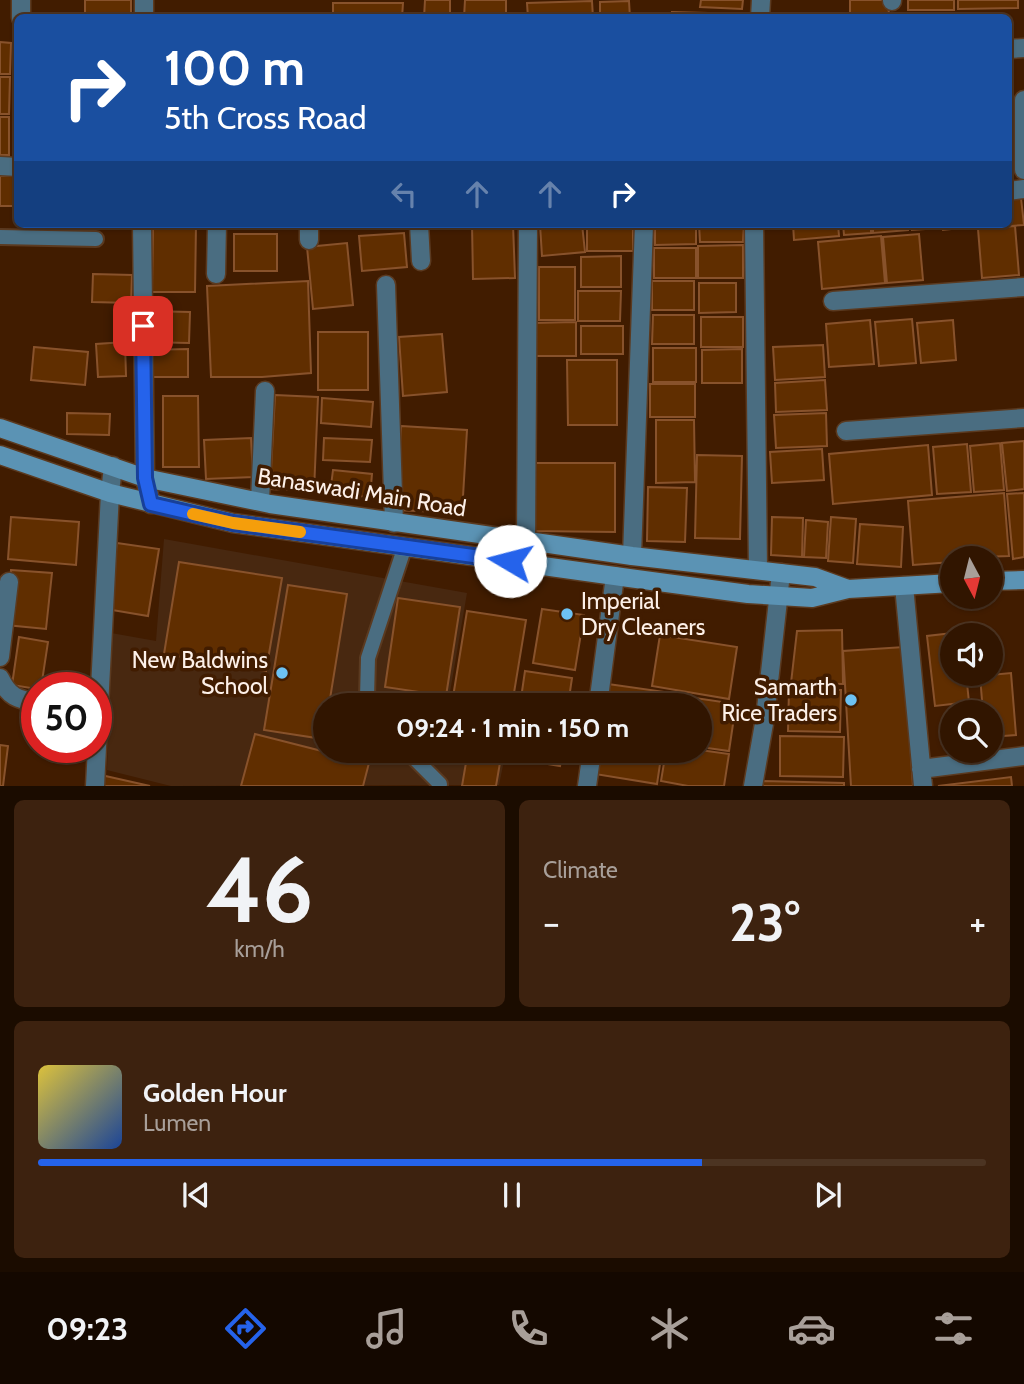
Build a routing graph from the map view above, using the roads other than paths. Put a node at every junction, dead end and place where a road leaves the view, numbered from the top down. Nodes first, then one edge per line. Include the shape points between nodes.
1 (1024, 100) edge
2 (1024, 140) edge
3 (1024, 170) edge
4 (142, 228) edge
5 (217, 228) edge
6 (419, 228) edge
7 (528, 228) edge
8 (644, 228) edge
9 (754, 228) edge
10 (0, 237) edge
11 (96, 239) dead end
12 (421, 261) dead end
13 (216, 274) dead end
14 (386, 285) dead end
15 (1024, 287) edge
16 (833, 301) dead end
17 (265, 391) dead end
18 (1024, 418) edge
19 (0, 428) edge
20 (846, 431) dead end
21 (0, 455) edge
22 (113, 466) junction
23 (145, 478) junction
24 (110, 493) junction
25 (260, 501) junction
26 (151, 504) junction
27 (394, 523) junction
28 (526, 541) junction
29 (405, 546) junction
30 (632, 556) junction
31 (758, 570) junction
32 (781, 573) junction
33 (615, 576) junction
34 (1024, 580) edge
35 (1003, 581) edge
36 (9, 582) dead end
37 (940, 584) edge
38 (904, 586) junction
39 (848, 590) junction
40 (778, 596) junction
41 (0, 657) edge
42 (99, 672) edge
43 (0, 678) edge
44 (367, 693) edge
45 (600, 693) edge
46 (21, 700) edge
47 (1024, 756) edge
48 (96, 763) edge
49 (419, 763) edge
50 (590, 763) edge
51 (922, 777) edge
52 (440, 784) edge
53 (95, 786) edge
54 (587, 786) edge
55 (753, 786) edge

1 - 2 street
2 - 3 street
4 - 23 street
5 - 13 street
6 - 12 street
7 - 28 street
8 - 30 street
9 - 31 street
10 - 11 lane
14 - 27 street
15 - 16 street
17 - 25 street
18 - 20 street
19 - 22 main road, Banaswadi Main Road
21 - 24 main road, Banaswadi Main Road
22 - 23 main road, Banaswadi Main Road
22 - 24 street
23 - 25 main road, Banaswadi Main Road
23 - 26 street
24 - 26 main road, Banaswadi Main Road
24 - 42 street
25 - 27 main road, Banaswadi Main Road
26 - 29 main road, Banaswadi Main Road via 233,523
27 - 28 main road, Banaswadi Main Road
28 - 30 main road, Banaswadi Main Road
29 - 33 main road, Banaswadi Main Road
29 - 44 lane via 368,658
30 - 31 main road, Banaswadi Main Road
31 - 32 main road, Banaswadi Main Road
32 - 39 main road, Banaswadi Main Road via 815,577
32 - 40 street
33 - 40 main road, Banaswadi Main Road
33 - 45 street
34 - 35 main road
36 - 41 street
37 - 38 main road, Banaswadi Main Road
38 - 39 main road, Banaswadi Main Road
38 - 51 street
39 - 40 main road, Banaswadi Main Road via 812,598
40 - 55 street
43 - 46 street
47 - 51 street
48 - 53 street
49 - 52 lane
50 - 54 street

